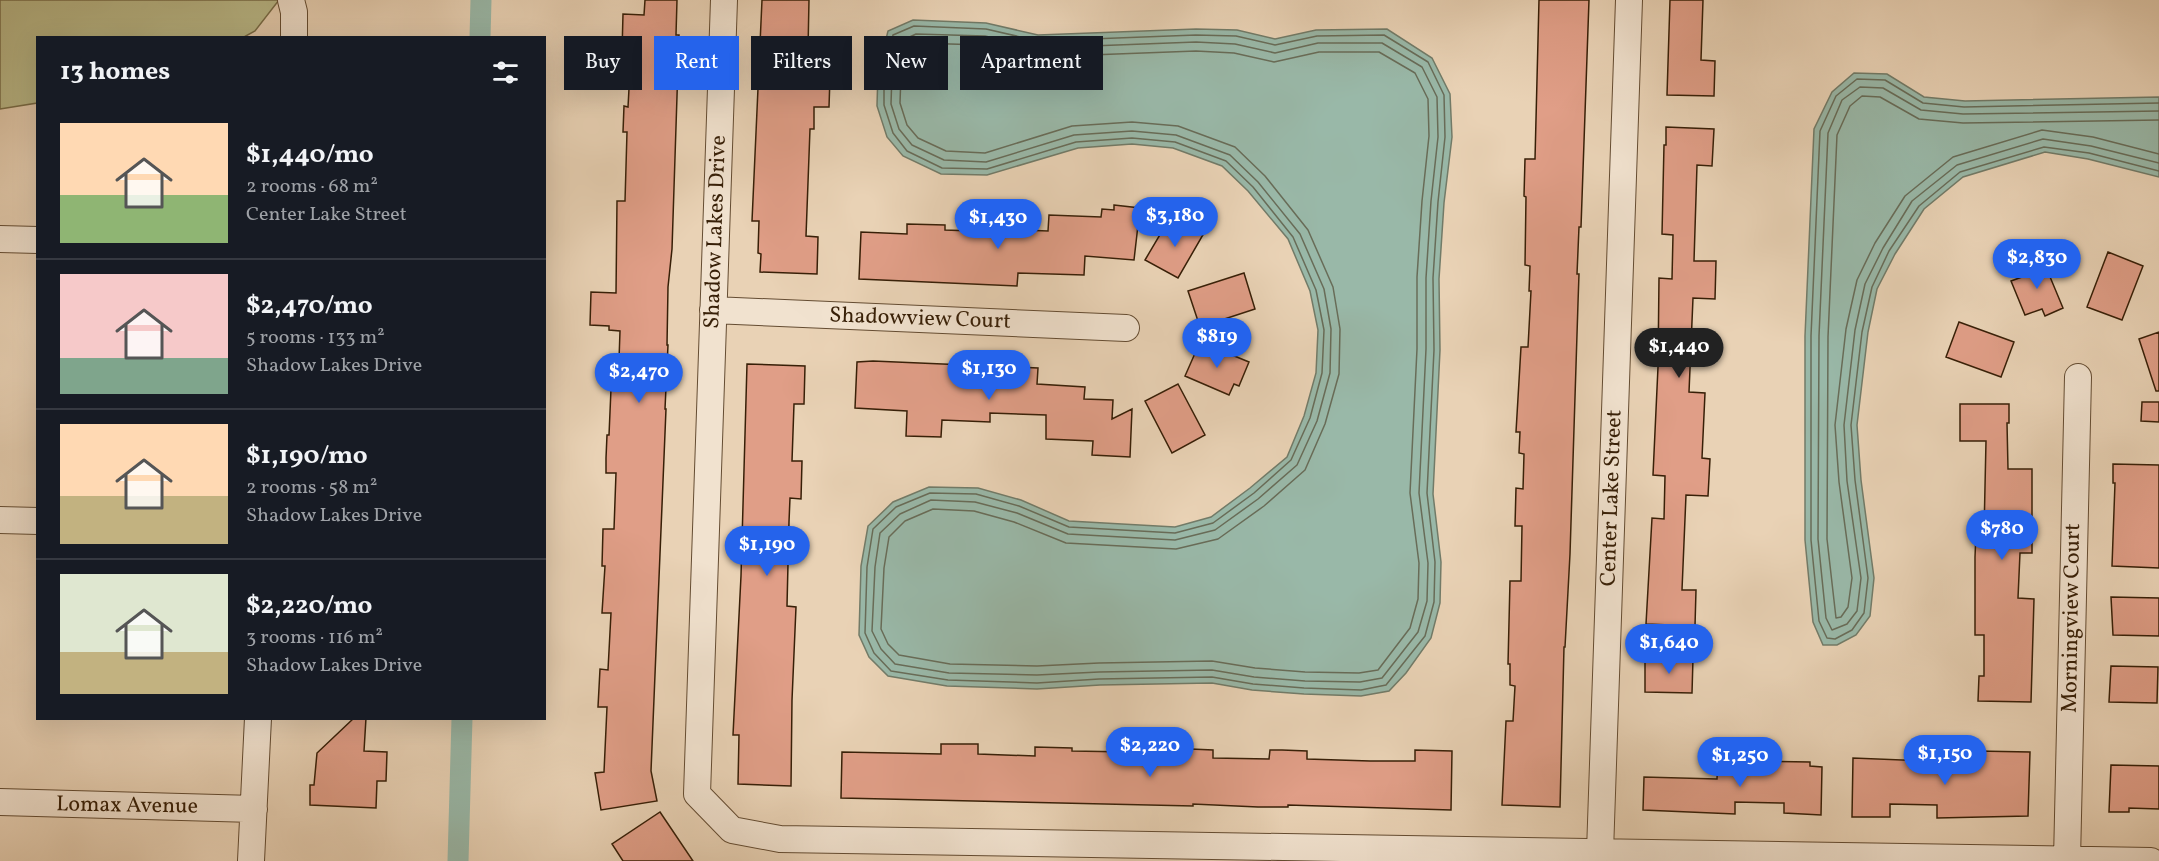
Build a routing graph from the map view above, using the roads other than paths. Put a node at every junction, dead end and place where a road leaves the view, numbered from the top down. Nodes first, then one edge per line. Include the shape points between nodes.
1 (291, 0) edge
2 (724, 0) edge
3 (1629, 0) edge
4 (294, 36) edge
5 (0, 239) edge
6 (36, 240) edge
7 (713, 310) junction
8 (1126, 328) dead end
9 (2078, 377) dead end
10 (0, 520) edge
11 (36, 521) edge
12 (258, 720) edge
13 (0, 802) edge
14 (254, 809) junction
15 (1600, 852) junction
16 (2067, 860) edge
17 (251, 861) edge
18 (2151, 861) edge

1 - 4 street
2 - 7 street, Shadow Lakes Drive
3 - 15 street, Center Lake Street
5 - 6 street
7 - 8 street, Shadowview Court
7 - 15 street, Shadow Lakes Drive via 697,794 732,830 780,839
9 - 16 street, Morningview Court
10 - 11 street
12 - 14 street
13 - 14 street, Lomax Avenue
14 - 17 street
15 - 16 street, Shadow Lakes Drive
16 - 18 street, Shadow Lakes Drive

